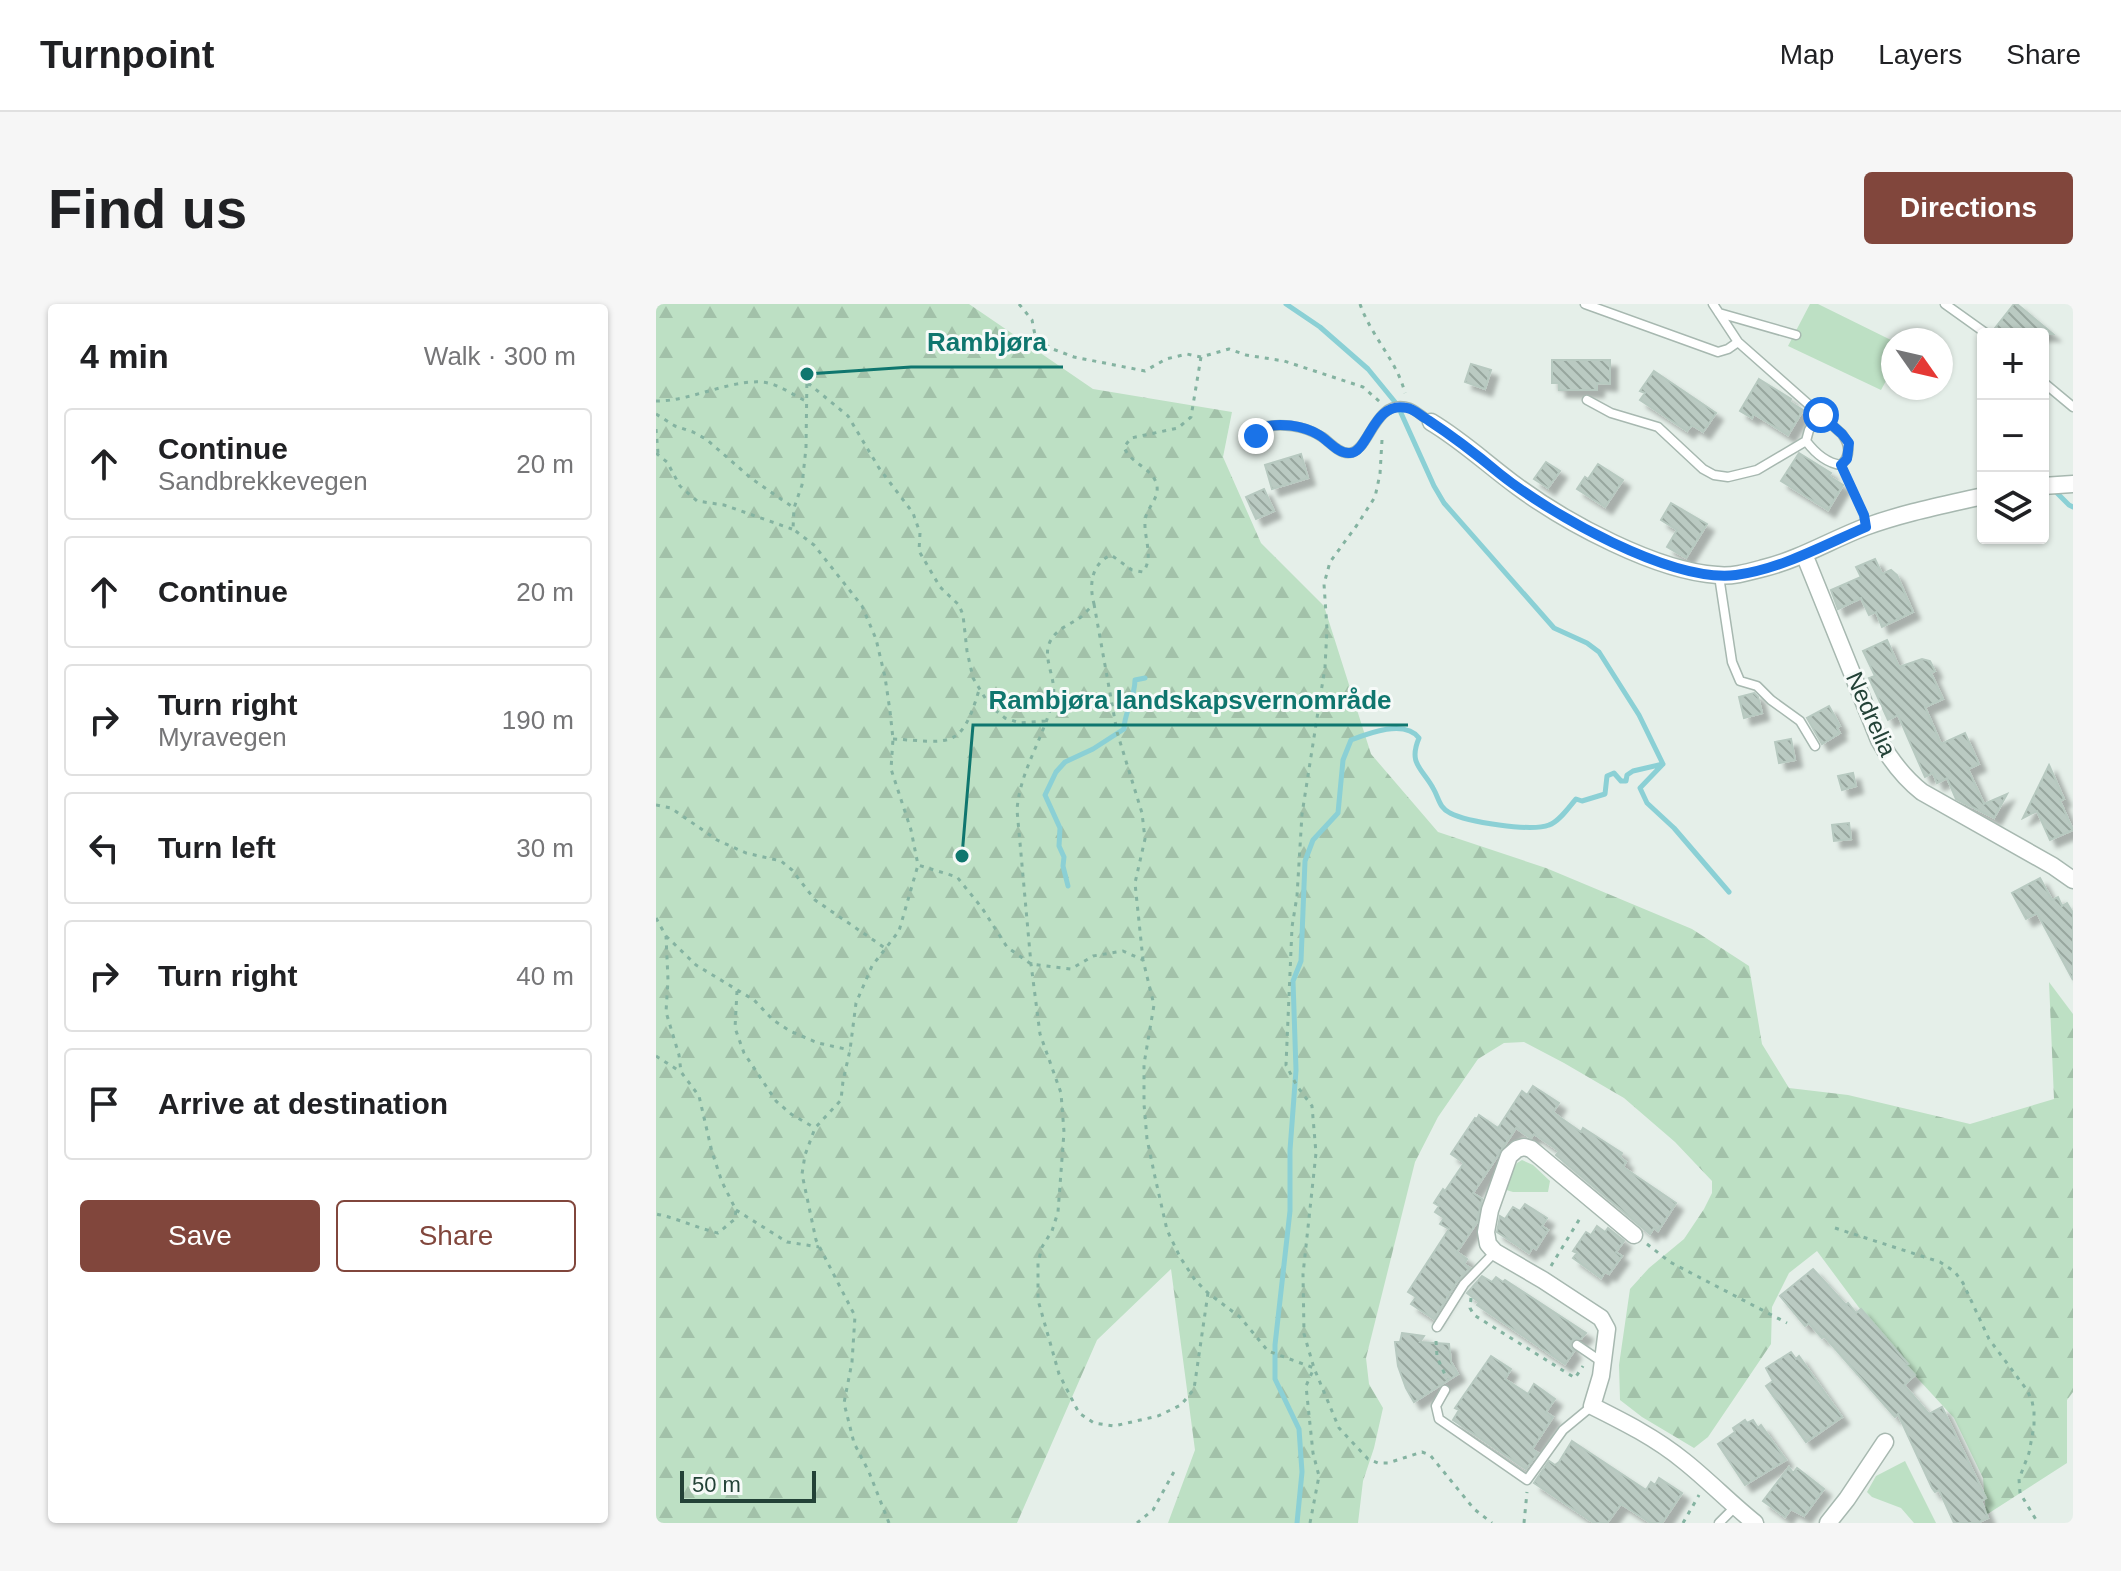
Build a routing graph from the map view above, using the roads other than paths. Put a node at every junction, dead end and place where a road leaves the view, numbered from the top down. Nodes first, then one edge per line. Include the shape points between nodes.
1 (1585, 304) edge
2 (1713, 304) edge
3 (1945, 304) edge
4 (1718, 313) junction
5 (1979, 328) edge
6 (1796, 335) dead end
7 (1738, 342) junction
8 (2049, 387) edge
9 (1587, 400) dead end
10 (2073, 407) edge
11 (1821, 415) junction
12 (1431, 422) joint
13 (1806, 441) junction
14 (1259, 448) dead end
15 (2073, 484) edge
16 (2049, 486) edge
17 (1977, 497) edge
18 (1804, 554) junction
19 (1719, 576) junction
20 (1815, 746) dead end
21 (2073, 880) edge
22 (1634, 1235) road end
23 (1495, 1252) junction
24 (1437, 1327) dead end
25 (1577, 1345) dead end
26 (1602, 1362) junction
27 (1445, 1390) road end
28 (1592, 1406) junction
29 (1885, 1442) dead end
30 (1735, 1507) junction
31 (1719, 1523) edge
32 (1755, 1523) edge
33 (1828, 1523) edge

1 - 7 lane via 1718,352
2 - 4 lane
3 - 5 lane
4 - 6 lane
4 - 7 lane
7 - 11 lane
8 - 10 lane
9 - 13 lane via 1658,427 1714,475 1757,470
11 - 13 lane
11 - 13 lane via 1849,443 1847,459 1831,464
12 - 14 lane via 1398,407 1385,413 1351,453 1339,451 1317,433 1268,426 1256,436
12 - 19 street via 1522,490 1588,529 1642,556
15 - 16 street
17 - 18 street via 1866,527
18 - 19 street via 1766,568
18 - 21 street, Nedrelia via 1879,740 1899,771 1922,792
19 - 20 lane via 1732,662 1740,681 1757,686 1800,721
22 - 23 street via 1524,1147 1509,1156 1490,1210 1486,1232
23 - 24 lane via 1468,1280
23 - 26 street via 1601,1318 1607,1329
25 - 26 lane
26 - 28 street
27 - 28 lane via 1436,1406 1439,1419 1527,1480 1563,1430
28 - 30 street via 1661,1444
29 - 33 street
30 - 31 lane
30 - 32 street

